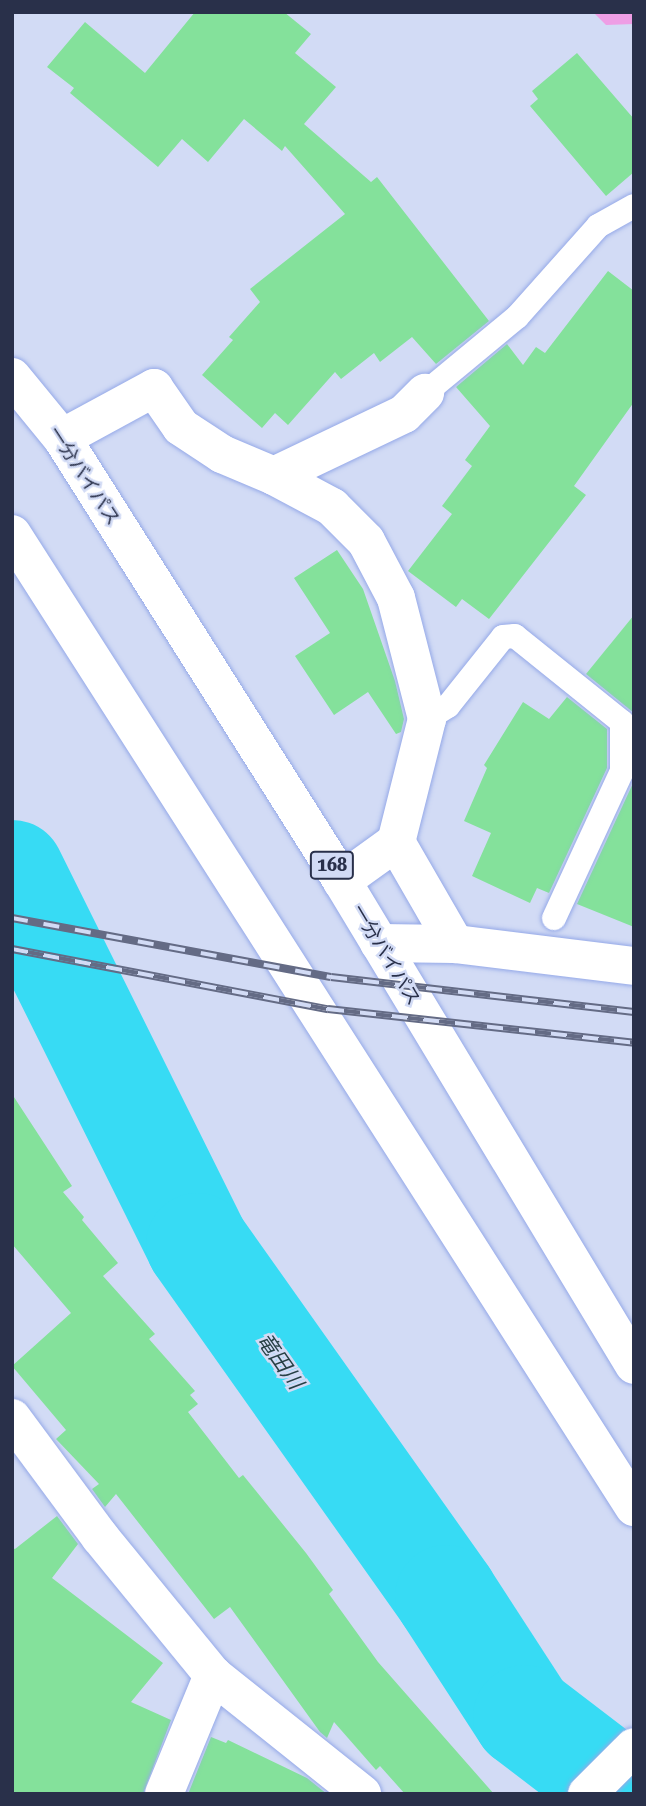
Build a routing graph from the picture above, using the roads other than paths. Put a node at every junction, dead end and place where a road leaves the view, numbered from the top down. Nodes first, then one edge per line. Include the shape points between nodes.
1 (634, 206) edge
2 (12, 377) edge
3 (425, 393) joint
4 (62, 438) junction
5 (274, 476) junction
6 (12, 534) edge
7 (427, 719) junction
8 (396, 842) junction
9 (342, 881) junction
10 (554, 918) dead end
11 (379, 943) junction
12 (455, 944) junction
13 (634, 966) edge
14 (634, 1365) edge
15 (12, 1418) edge
16 (634, 1507) edge
17 (213, 1675) junction
18 (634, 1747) edge
19 (164, 1794) edge
20 (362, 1794) edge
21 (587, 1794) edge

1 - 3 lane via 598,226 517,317
2 - 4 main road, 一分バイパス / 168
3 - 5 main road via 404,414
4 - 5 main road via 154,388 181,426 222,454
4 - 9 main road, 一分バイパス / 168
5 - 7 main road via 332,507 366,541 396,597
6 - 16 main road
7 - 8 main road
7 - 10 lane via 448,706 503,637 515,636 622,722 622,771
8 - 9 main road
8 - 12 main road
9 - 11 main road, 一分バイパス / 168
11 - 12 main road
11 - 14 main road, 一分バイパス / 168
12 - 13 main road
15 - 17 main road via 100,1537
17 - 19 main road
17 - 20 main road
18 - 21 main road

